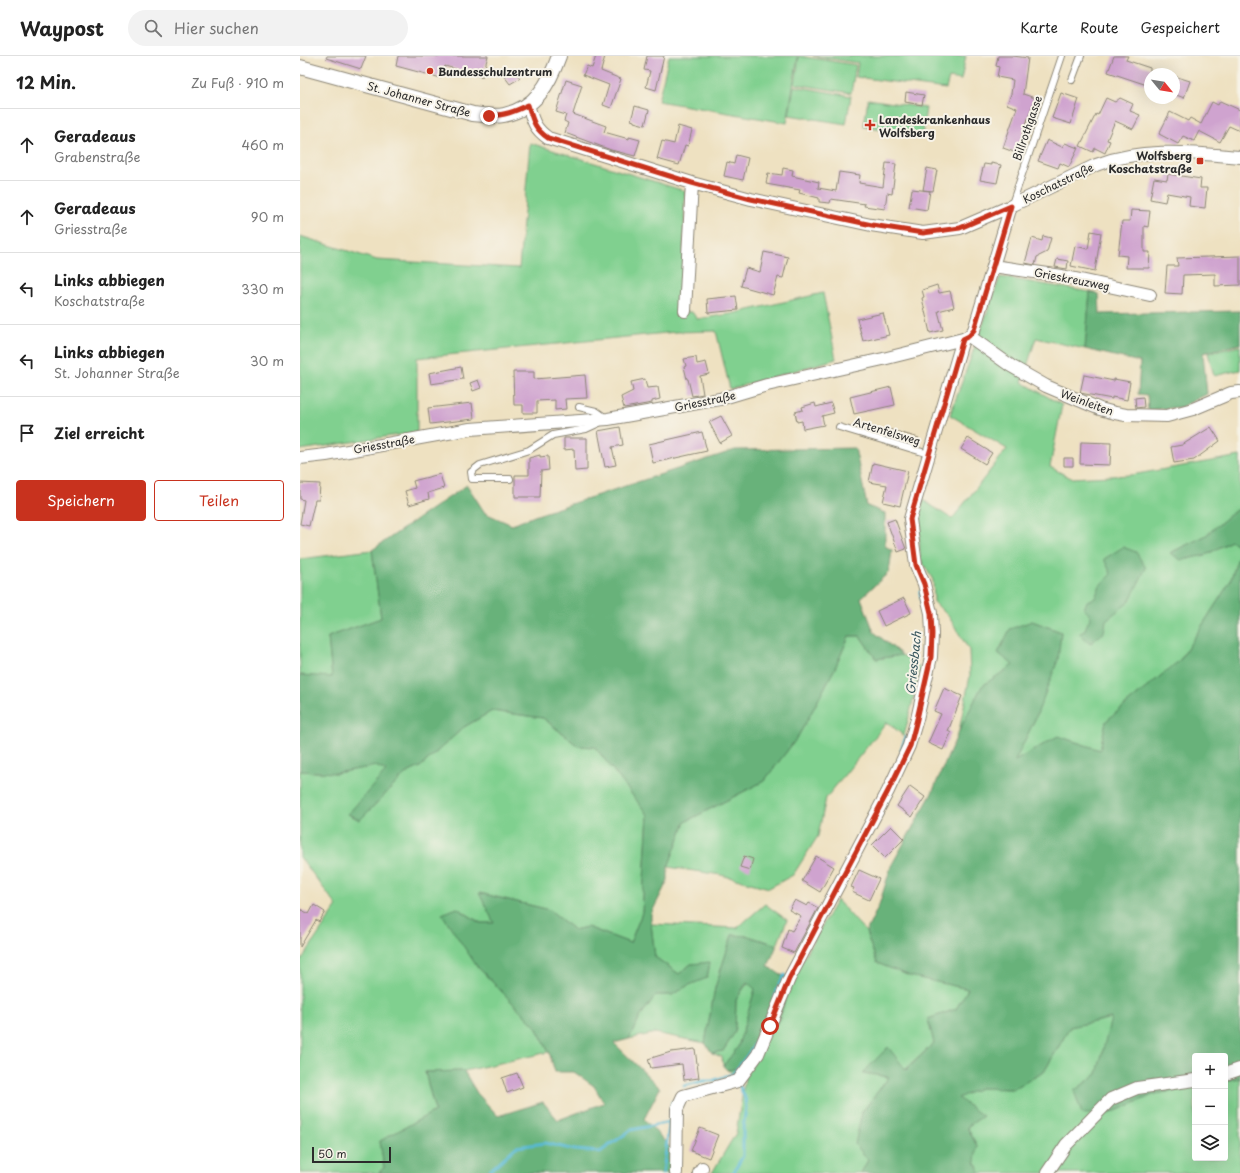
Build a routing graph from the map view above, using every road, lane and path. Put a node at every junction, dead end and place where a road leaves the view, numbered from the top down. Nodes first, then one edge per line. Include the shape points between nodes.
1 (559, 56) edge
2 (1062, 56) edge
3 (1081, 56) edge
4 (300, 67) edge
5 (1072, 80) dead end
6 (528, 105) junction
7 (1240, 157) edge
8 (692, 183) junction
9 (1011, 206) junction
10 (993, 266) junction
11 (1150, 295) dead end
12 (686, 311) dead end
13 (966, 337) junction
14 (1240, 392) edge
15 (579, 407) dead end
16 (608, 419) junction
17 (839, 427) dead end
18 (929, 454) junction
19 (300, 458) edge
20 (510, 479) dead end
21 (1240, 1069) edge
22 (1228, 1073) edge
23 (1192, 1080) edge
24 (676, 1173) edge
25 (1047, 1173) edge

1 - 6 street, St. Johanner Straße via 546,85
2 - 9 lane, Billrothgasse
3 - 5 lane
4 - 6 street, St. Johanner Straße via 473,114 503,115
6 - 8 street, Koschatstraße via 535,126 548,138
7 - 9 street, Koschatstraße via 1152,153 1117,158 1096,164
8 - 9 street, Koschatstraße via 751,199 872,225 923,233 960,228
8 - 12 street
9 - 10 street
10 - 11 street, Grieskreuzweg via 1062,276
10 - 13 street via 974,330
13 - 14 street, Weinleiten via 1046,386 1115,413 1167,416
13 - 16 street, Griesstraße via 767,385 720,399
13 - 18 street
15 - 16 lane via 596,411
16 - 19 street, Griesstraße via 470,429
16 - 20 lane via 586,429 553,435 529,450 480,465 471,472 472,479
17 - 18 lane, Artenfelsweg
18 - 24 street via 910,519 916,565 931,613 931,657 910,746 789,979 758,1054 738,1081 683,1096 677,1109
21 - 22 street
23 - 25 street via 1137,1088 1111,1099 1066,1145

